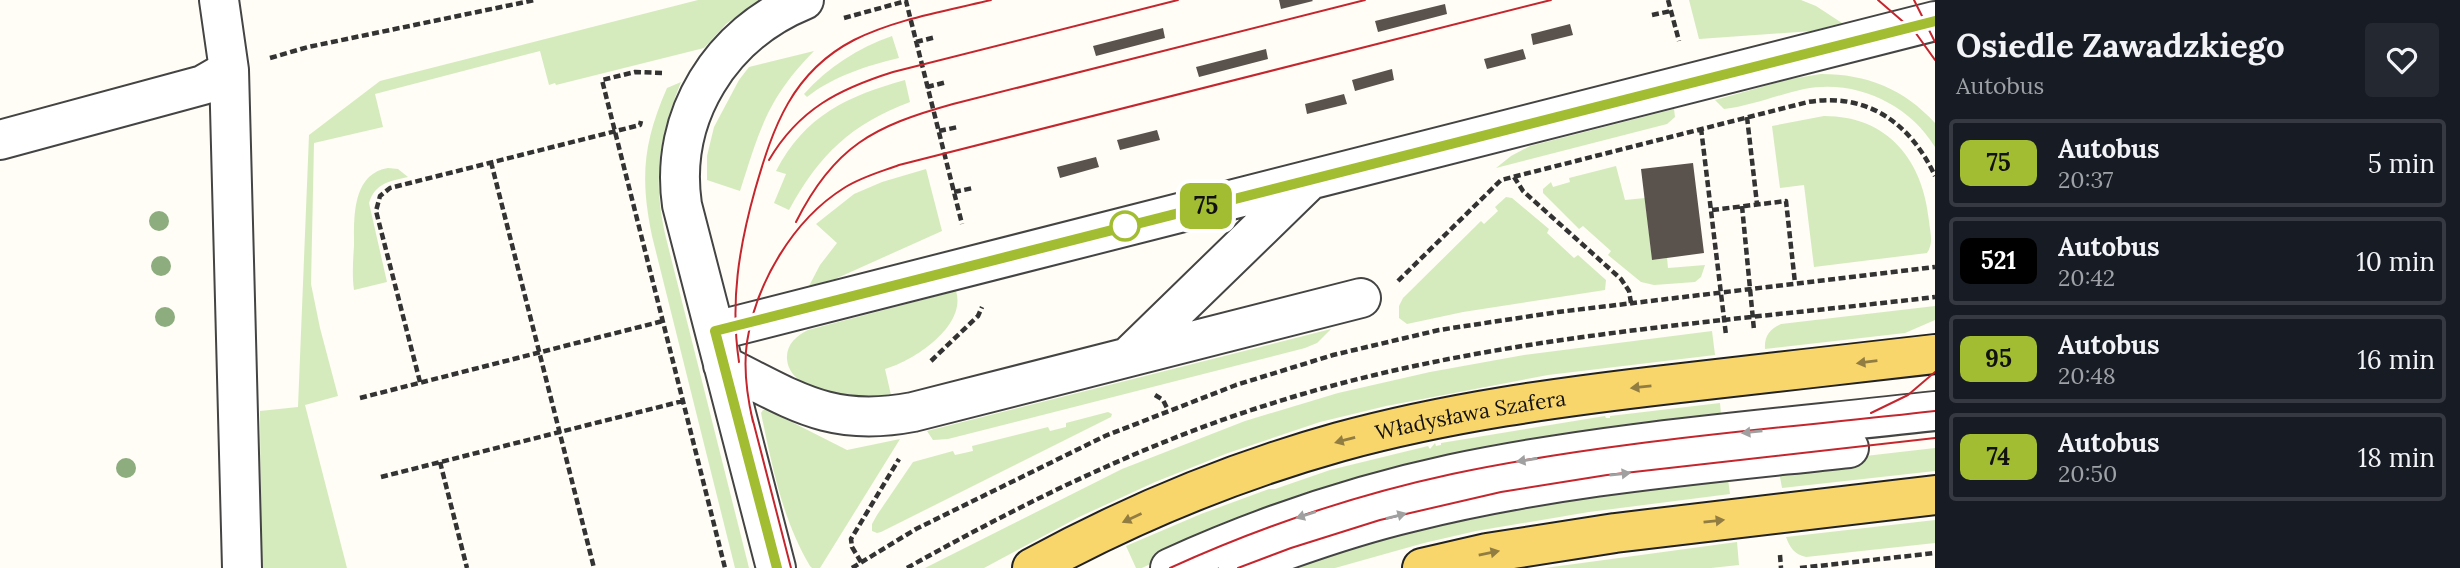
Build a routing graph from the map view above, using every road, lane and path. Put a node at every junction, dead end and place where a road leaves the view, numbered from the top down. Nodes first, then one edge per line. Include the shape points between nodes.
1 (219, 0) edge
2 (536, 0) edge
3 (804, 0) edge
4 (1668, 0) edge
5 (1671, 10) junction
6 (1652, 15) dead end
7 (836, 20) dead end
8 (1935, 21) edge
9 (936, 37) dead end
10 (1679, 41) dead end
11 (916, 42) junction
12 (229, 70) junction
13 (672, 71) dead end
14 (659, 78) dead end
15 (947, 82) dead end
16 (928, 87) junction
17 (643, 114) dead end
18 (1698, 116) dead end
19 (1747, 117) junction
20 (958, 127) dead end
21 (1701, 129) junction
22 (939, 131) junction
23 (0, 140) edge
24 (491, 162) junction
25 (1514, 177) junction
26 (1935, 177) edge
27 (1310, 180) junction
28 (974, 188) dead end
29 (954, 192) junction
30 (1757, 204) junction
31 (1742, 206) junction
32 (1712, 210) junction
33 (962, 223) dead end
34 (1935, 267) edge
35 (1396, 282) dead end
36 (1795, 283) junction
37 (1751, 288) junction
38 (1721, 292) junction
39 (1361, 298) dead end
40 (982, 301) dead end
41 (1631, 303) junction
42 (1753, 318) dead end
43 (663, 321) dead end
44 (1727, 343) dead end
45 (719, 348) junction
46 (539, 352) junction
47 (1935, 354) edge
48 (1128, 357) junction
49 (924, 369) dead end
50 (420, 382) junction
51 (1147, 395) dead end
52 (360, 398) dead end
53 (683, 401) dead end
54 (1925, 406) edge
55 (1168, 410) junction
56 (560, 432) junction
57 (1935, 438) edge
58 (1821, 451) junction
59 (909, 455) dead end
60 (440, 463) junction
61 (381, 477) dead end
62 (1935, 495) edge
63 (1935, 553) edge
64 (773, 560) edge
65 (861, 562) junction
66 (242, 568) edge
67 (467, 568) edge
68 (594, 568) edge
69 (852, 568) edge
70 (1032, 568) edge
71 (1170, 568) edge
72 (1238, 568) edge
73 (1422, 568) edge
74 (1800, 568) edge

1 - 12 lane
2 - 12 path via 308,47
3 - 45 lane via 757,25 732,48 701,89 685,129 680,191
4 - 5 path
5 - 6 path
5 - 10 path
7 - 11 path via 906,1
8 - 27 lane
9 - 11 path
11 - 16 path
12 - 23 lane via 203,85
12 - 66 lane
13 - 14 path
15 - 16 path
16 - 22 path
17 - 24 path via 640,125
18 - 21 path
19 - 21 path
19 - 26 path via 1817,101 1857,103 1902,127 1922,150
19 - 30 path
20 - 22 path
21 - 25 path
21 - 32 path
22 - 29 path
24 - 46 path
24 - 50 path via 390,188 376,204
25 - 35 path via 1501,180
25 - 41 path via 1523,191 1621,279
27 - 45 lane
27 - 48 lane
28 - 29 path
29 - 33 path
30 - 31 path
30 - 36 path via 1786,201
31 - 32 path
31 - 37 path
32 - 38 path
34 - 36 path
36 - 37 path
37 - 38 path
37 - 42 path
38 - 41 path
38 - 44 path
39 - 48 lane
40 - 49 path via 978,316
41 - 55 path via 1357,346
43 - 46 path
45 - 48 lane via 794,401 847,417 913,412
45 - 64 lane
46 - 50 path
46 - 56 path
47 -> 70 main road, Władysława Szafera via 1572,396 1363,436 1191,492
50 - 52 path
51 - 55 path via 1158,396
53 - 56 path
54 - 58 lane via 1869,436
54 -> 71 lane via 1532,459 1451,475 1286,521
55 - 65 path via 1080,447 916,529
56 - 60 path
56 - 68 path
57 - 58 lane
72 -> 58 lane via 1380,520 1490,494 1607,475
59 - 65 path via 900,458 853,536 851,545
60 - 61 path
60 - 67 path
73 -> 62 main road via 1615,533
63 - 74 path
65 - 69 path

